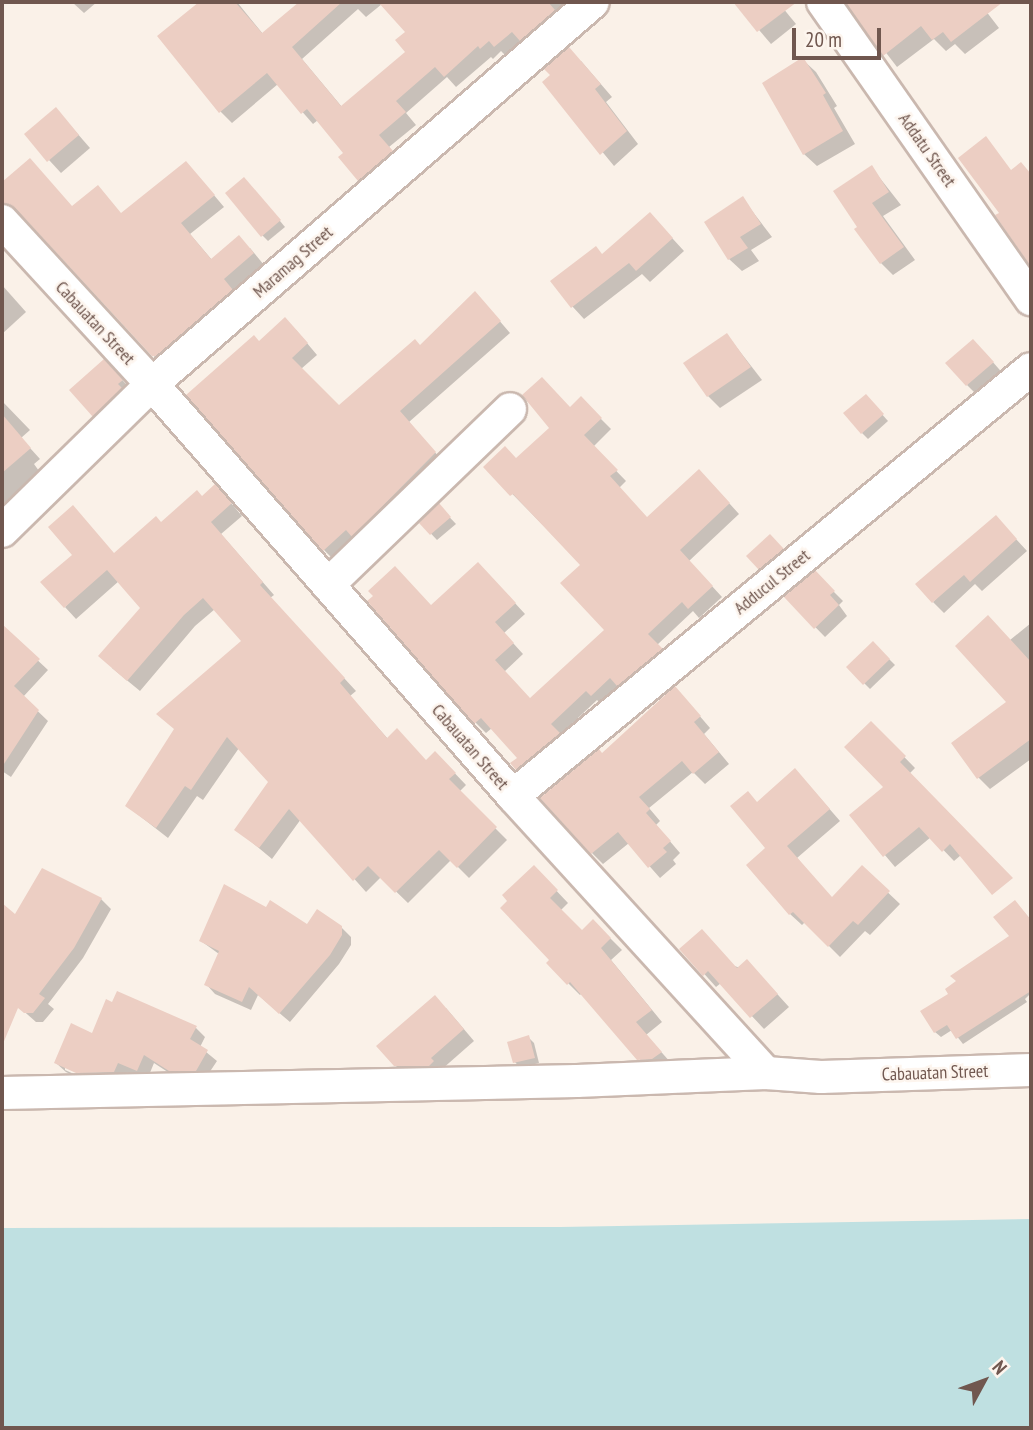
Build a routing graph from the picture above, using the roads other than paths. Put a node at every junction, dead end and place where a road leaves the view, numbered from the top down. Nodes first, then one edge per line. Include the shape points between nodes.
1 (593, 2) edge
2 (823, 2) edge
3 (2, 220) edge
4 (1031, 299) edge
5 (1031, 369) edge
6 (152, 384) junction
7 (510, 409) dead end
8 (2, 531) edge
9 (328, 585) junction
10 (513, 796) junction
11 (1031, 1070) edge
12 (766, 1073) junction
13 (2, 1093) edge

1 - 6 street, Maramag Street
2 - 4 street, Addatu Street
3 - 6 street, Cabauatan Street
5 - 10 street, Adducul Street
6 - 8 street, Maramag Street
6 - 9 street, Cabauatan Street
7 - 9 street
9 - 10 street, Cabauatan Street
10 - 12 street, Cabauatan Street
11 - 12 street, Cabauatan Street via 821,1077
12 - 13 street

